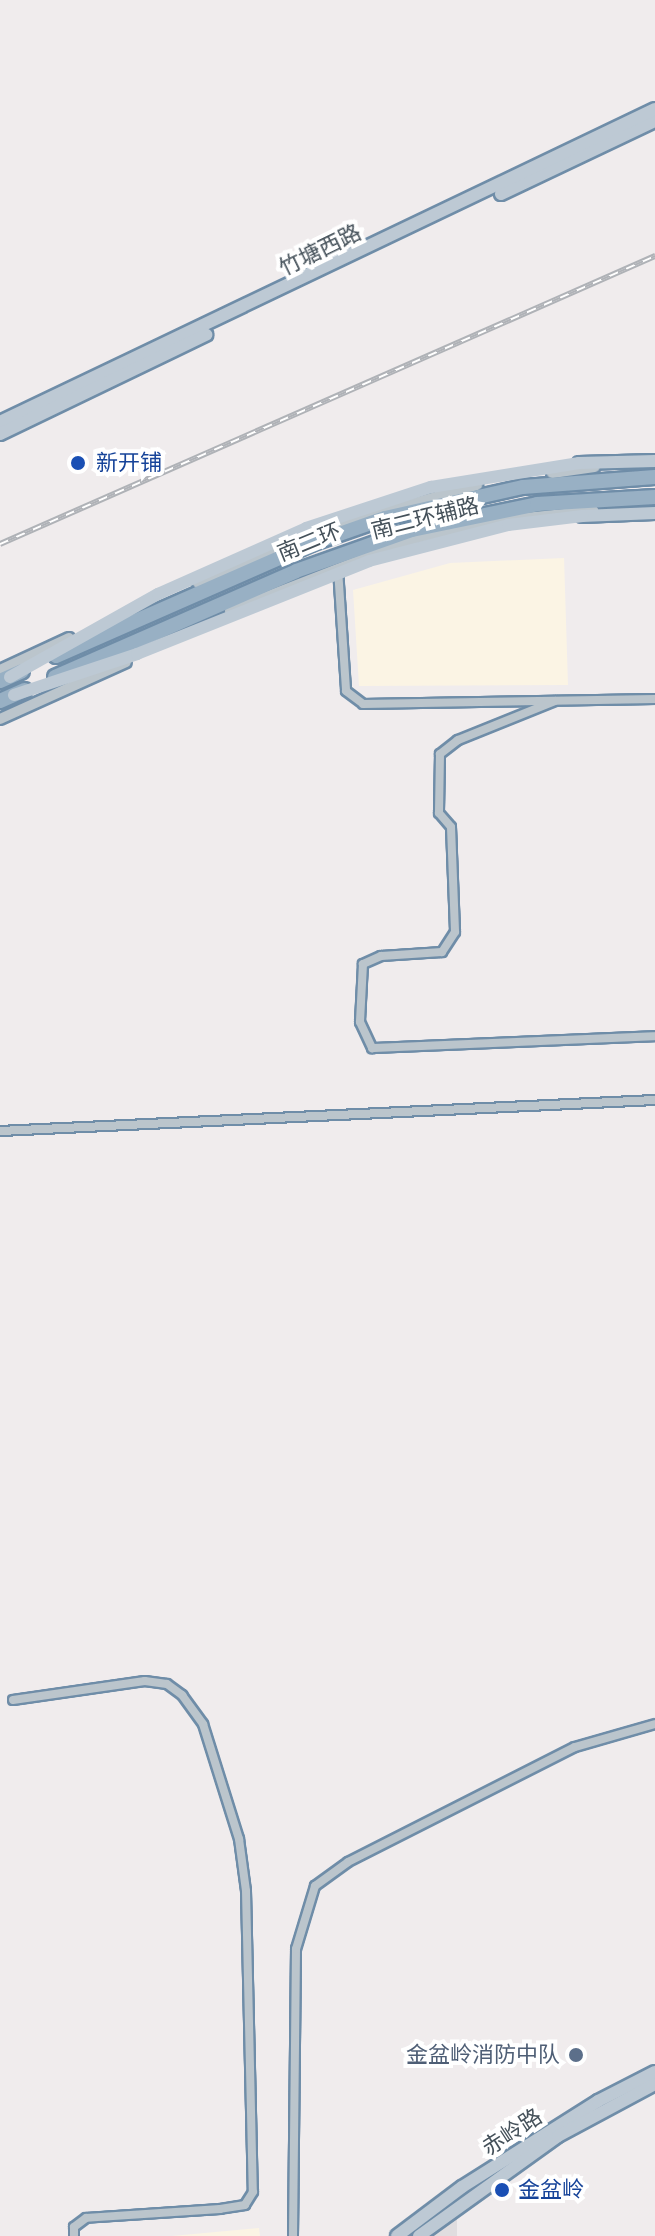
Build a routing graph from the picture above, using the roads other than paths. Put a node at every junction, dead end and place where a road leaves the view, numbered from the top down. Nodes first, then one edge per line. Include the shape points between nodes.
1 (655, 109) edge
2 (655, 121) edge
3 (0, 422) edge
4 (0, 434) edge
5 (621, 461) junction
6 (655, 461) edge
7 (655, 477) edge
8 (655, 497) edge
9 (626, 513) junction
10 (655, 513) edge
11 (338, 566) junction
12 (3, 676) edge
13 (14, 695) junction
14 (655, 699) edge
15 (0, 701) edge
16 (555, 701) junction
17 (0, 719) edge
18 (655, 1036) edge
19 (655, 1100) edge
20 (0, 1131) edge
21 (13, 1700) dead end
22 (655, 1724) edge
23 (655, 2072) edge
24 (655, 2084) edge
25 (74, 2236) edge
26 (293, 2236) edge
27 (397, 2236) edge
28 (419, 2236) edge

1 - 3 main road, 竹塘西路
2 - 4 main road, 竹塘西路
5 - 6 main road, 南二环辅路
5 - 12 street, 南二环辅路 via 483,483 381,511 278,548
5 - 12 main road, bridge via 431,487 306,528 158,594
7 - 12 highway, 南二环, bridge via 523,487 385,518 282,556
8 - 13 highway, 南二环, bridge via 537,504 412,530 296,571
9 - 10 main road, 南二环辅路
9 - 11 street, 南二环辅路 via 582,510 487,522 420,537
9 - 13 main road, bridge via 508,525 369,561 137,654
11 - 16 street via 346,691 363,704
11 - 17 street, 南二环辅路
13 - 15 highway, 南二环
14 - 16 street
16 - 18 street via 458,740 440,754 439,813 451,827 455,932 442,952 381,956 363,964 360,1022 372,1048
19 - 20 street
21 - 25 street via 145,1681 167,1684 182,1695 203,1724 239,1839 246,1891 253,2192 245,2205 220,2209 86,2218 74,2227
22 - 26 street via 575,1747 348,1862 315,1886 296,1949
23 - 27 main road, 赤岭路 via 573,2117
24 - 28 main road, 赤岭路 via 558,2136

